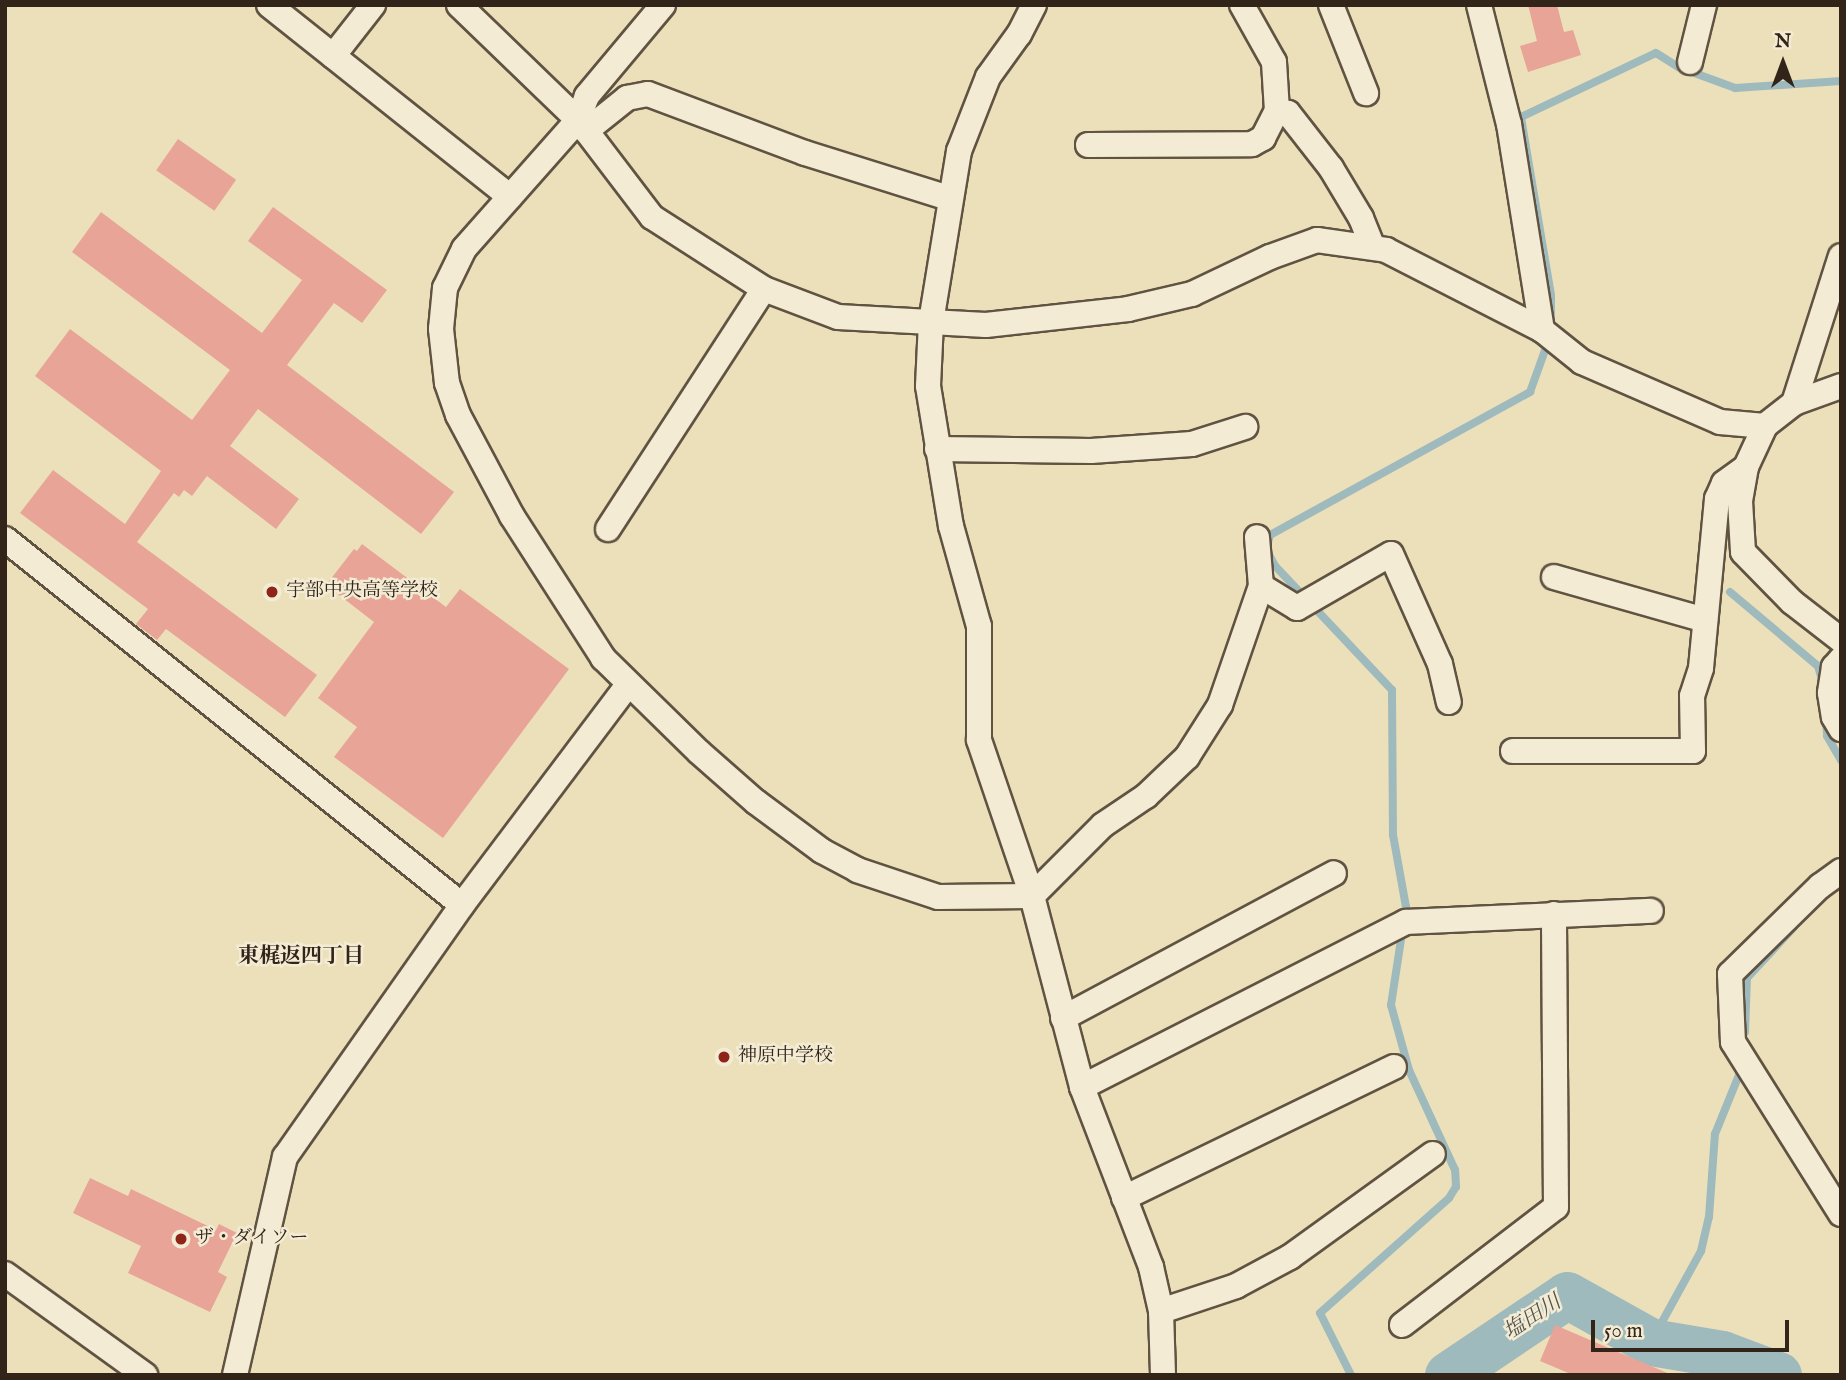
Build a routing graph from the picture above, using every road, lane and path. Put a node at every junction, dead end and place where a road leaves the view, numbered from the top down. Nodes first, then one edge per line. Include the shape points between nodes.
1 (269, 5) edge
2 (373, 5) edge
3 (459, 5) edge
4 (663, 5) edge
5 (1034, 5) edge
6 (1242, 5) edge
7 (1331, 5) edge
8 (1479, 5) edge
9 (1704, 5) edge
10 (333, 56) junction
11 (1690, 62) dead end
12 (1366, 93) dead end
13 (1277, 111) junction
14 (582, 125) junction
15 (1088, 145) dead end
16 (510, 197) junction
17 (949, 198) junction
18 (1373, 247) junction
19 (1841, 256) edge
20 (764, 289) junction
21 (931, 321) junction
22 (1542, 330) junction
23 (1841, 386) edge
24 (1794, 403) junction
25 (1765, 426) junction
26 (1245, 427) dead end
27 (937, 449) junction
28 (1746, 467) junction
29 (608, 529) dead end
30 (1257, 537) dead end
31 (5, 539) edge
32 (1553, 577) dead end
33 (1261, 586) junction
34 (1705, 620) junction
35 (1841, 640) edge
36 (1841, 659) edge
37 (628, 685) junction
38 (1449, 702) dead end
39 (1841, 729) edge
40 (1514, 751) dead end
41 (1841, 871) edge
42 (1334, 873) dead end
43 (1032, 896) junction
44 (462, 905) junction
45 (1651, 911) dead end
46 (1554, 915) junction
47 (1063, 1018) junction
48 (1394, 1066) dead end
49 (1082, 1087) junction
50 (1433, 1154) dead end
51 (1124, 1198) junction
52 (1841, 1214) edge
53 (5, 1274) edge
54 (1161, 1311) junction
55 (1402, 1325) dead end
56 (145, 1375) edge
57 (235, 1375) edge
58 (1163, 1375) edge

1 - 10 street
2 - 10 street
3 - 14 street
4 - 14 street via 587,96
5 - 17 street via 988,77 959,151
6 - 13 street via 1273,62
7 - 12 street
8 - 22 street via 1509,124
9 - 11 street
10 - 16 street
13 - 15 street via 1263,138 1252,144
13 - 18 street via 1288,113 1331,168
14 - 16 street
14 - 17 street via 627,98 648,94 805,153
14 - 20 street via 652,217
16 - 37 street via 464,249 445,288 441,329 447,383 457,415 512,516 586,635
17 - 21 street
18 - 21 street via 1317,240 1192,295 1128,309 986,326
18 - 22 street
19 - 24 street
20 - 21 street via 838,317
20 - 29 street
21 - 27 street via 928,386
22 - 25 street via 1582,362 1720,422
23 - 24 street
24 - 25 street
25 - 28 street
26 - 27 street via 1192,444 1091,451
27 - 43 street via 951,526 979,626 979,740
28 - 34 street via 1724,483 1717,499
28 - 35 street via 1740,501 1743,552 1792,602
30 - 33 street
31 - 44 street
32 - 34 street
33 - 38 street via 1297,608 1391,554 1440,664
33 - 43 street via 1220,705 1187,757 1146,796 1103,825
34 - 40 street via 1701,668 1692,696 1693,751
36 - 39 street via 1834,667 1830,693
37 - 43 street via 756,802 822,851 857,870 938,897
37 - 44 street
41 - 52 street via 1730,974 1733,1042
42 - 47 street
43 - 47 street
44 - 57 street via 285,1157
45 - 46 street
46 - 49 street via 1406,922
46 - 55 street via 1556,1207
47 - 49 street
48 - 51 street
49 - 51 street
50 - 54 street via 1290,1257 1236,1286
51 - 54 street via 1151,1267
53 - 56 street
54 - 58 street

